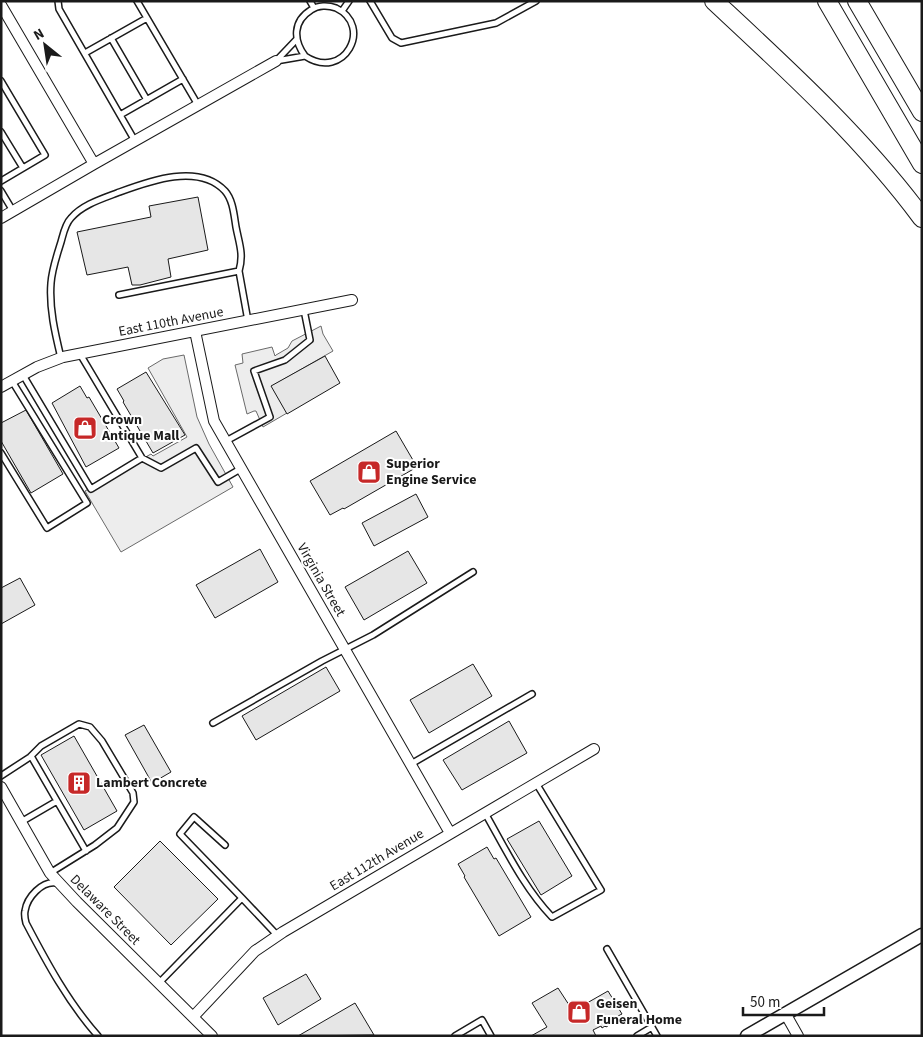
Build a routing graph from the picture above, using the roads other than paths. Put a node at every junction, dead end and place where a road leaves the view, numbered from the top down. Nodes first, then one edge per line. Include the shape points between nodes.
1 (58, 1) edge
2 (138, 1) edge
3 (310, 1) edge
4 (348, 1) edge
5 (370, 1) edge
6 (536, 1) edge
7 (714, 1) edge
8 (827, 1) edge
9 (857, 1) edge
10 (1, 6) edge
11 (314, 8) junction
12 (342, 11) junction
13 (147, 18) junction
14 (111, 38) junction
15 (296, 40) junction
16 (85, 53) junction
17 (305, 56) junction
18 (276, 61) junction
19 (182, 79) junction
20 (1, 81) edge
21 (147, 100) junction
22 (198, 105) junction
23 (922, 112) edge
24 (120, 115) junction
25 (1, 132) edge
26 (135, 141) junction
27 (94, 164) junction
28 (922, 164) edge
29 (23, 168) junction
30 (1, 181) edge
31 (1, 191) edge
32 (13, 211) junction
33 (1, 218) edge
34 (922, 218) edge
35 (240, 271) junction
36 (119, 295) dead end
37 (352, 300) dead end
38 (304, 310) junction
39 (248, 321) junction
40 (195, 331) junction
41 (80, 354) junction
42 (61, 358) junction
43 (23, 374) junction
44 (12, 381) junction
45 (1, 387) edge
46 (226, 441) junction
47 (67, 448) junction
48 (1, 453) edge
49 (57, 454) junction
50 (142, 458) junction
51 (242, 468) junction
52 (473, 572) dead end
53 (345, 649) junction
54 (532, 694) dead end
55 (214, 723) dead end
56 (594, 749) dead end
57 (31, 756) junction
58 (410, 764) junction
59 (1, 776) edge
60 (536, 783) junction
61 (1, 787) edge
62 (57, 801) junction
63 (485, 812) junction
64 (20, 822) junction
65 (450, 833) junction
66 (226, 846) dead end
67 (86, 851) junction
68 (50, 873) junction
69 (59, 884) junction
70 (242, 898) junction
71 (277, 935) junction
72 (922, 935) edge
73 (608, 949) dead end
74 (159, 983) junction
75 (785, 1013) junction
76 (193, 1017) junction
77 (652, 1027) junction
78 (98, 1036) edge
79 (212, 1036) edge
80 (455, 1036) edge
81 (491, 1036) edge
82 (637, 1036) edge
83 (656, 1036) edge
84 (747, 1036) edge
85 (798, 1036) edge

1 - 16 lane via 59,9
2 - 13 lane
3 - 11 lane
4 - 12 lane
5 - 6 lane via 389,34 402,43 503,21
7 - 34 highway via 823,104
8 - 28 highway
9 - 23 highway
10 - 27 street
11 - 12 lane via 324,6
11 - 15 lane via 300,21
12 - 17 lane via 353,27 352,46 347,53 331,63 313,61
13 - 14 lane
13 - 19 lane
14 - 16 lane
14 - 21 lane
15 - 17 lane
15 - 18 lane
16 - 24 lane
17 - 18 lane
18 - 22 street
19 - 21 lane
19 - 22 lane
20 - 29 lane via 45,155
21 - 24 lane
22 - 26 street
24 - 26 lane
25 - 29 lane
26 - 27 street
27 - 32 street
29 - 30 lane
31 - 32 lane
32 - 33 street
35 - 36 lane
35 - 39 lane
35 - 42 lane via 243,260 231,201 226,192 211,181 178,176 150,181 94,201 70,218 51,281 54,327
37 - 38 street, East 110th Avenue
38 - 39 street, East 110th Avenue
38 - 46 lane via 310,340 285,360 254,371 270,418
39 - 40 street, East 110th Avenue
40 - 41 street, East 110th Avenue
40 - 46 street, Virginia Street via 214,421
41 - 42 street, East 110th Avenue
41 - 50 lane
42 - 43 street, East 110th Avenue
43 - 44 street, East 110th Avenue
43 - 47 lane
44 - 45 street, East 110th Avenue
44 - 49 lane
46 - 51 street, Virginia Street
47 - 49 lane
47 - 50 lane via 91,489
48 - 49 lane via 47,528 87,503
50 - 51 lane via 162,468 196,448 218,482
51 - 53 street, Virginia Street
52 - 53 lane
53 - 55 lane
53 - 58 street, Virginia Street
54 - 58 lane
56 - 60 street, East 112th Avenue
57 - 59 lane
57 - 62 lane
57 - 67 lane via 41,746 79,724 90,727 102,741 133,794 134,802 117,828
58 - 65 street, Virginia Street
60 - 63 street, East 112th Avenue
60 - 63 lane via 601,890 552,917 532,892
61 - 64 street, Delaware Street
62 - 64 lane
62 - 67 lane
63 - 65 street, East 112th Avenue
64 - 68 street, Delaware Street
65 - 71 street, East 112th Avenue
66 - 70 lane via 194,817 180,834
67 - 68 lane
68 - 69 street, Delaware Street
69 - 74 street, Delaware Street
69 - 78 lane via 44,885 31,897 24,913 26,923 64,993
70 - 71 lane
70 - 74 lane
71 - 76 street, East 112th Avenue via 255,951
72 - 75 street
73 - 77 lane
74 - 76 street, Delaware Street
75 - 84 street
75 - 85 street
76 - 79 street, Delaware Street
77 - 82 lane
77 - 83 lane
80 - 81 lane via 482,1020

